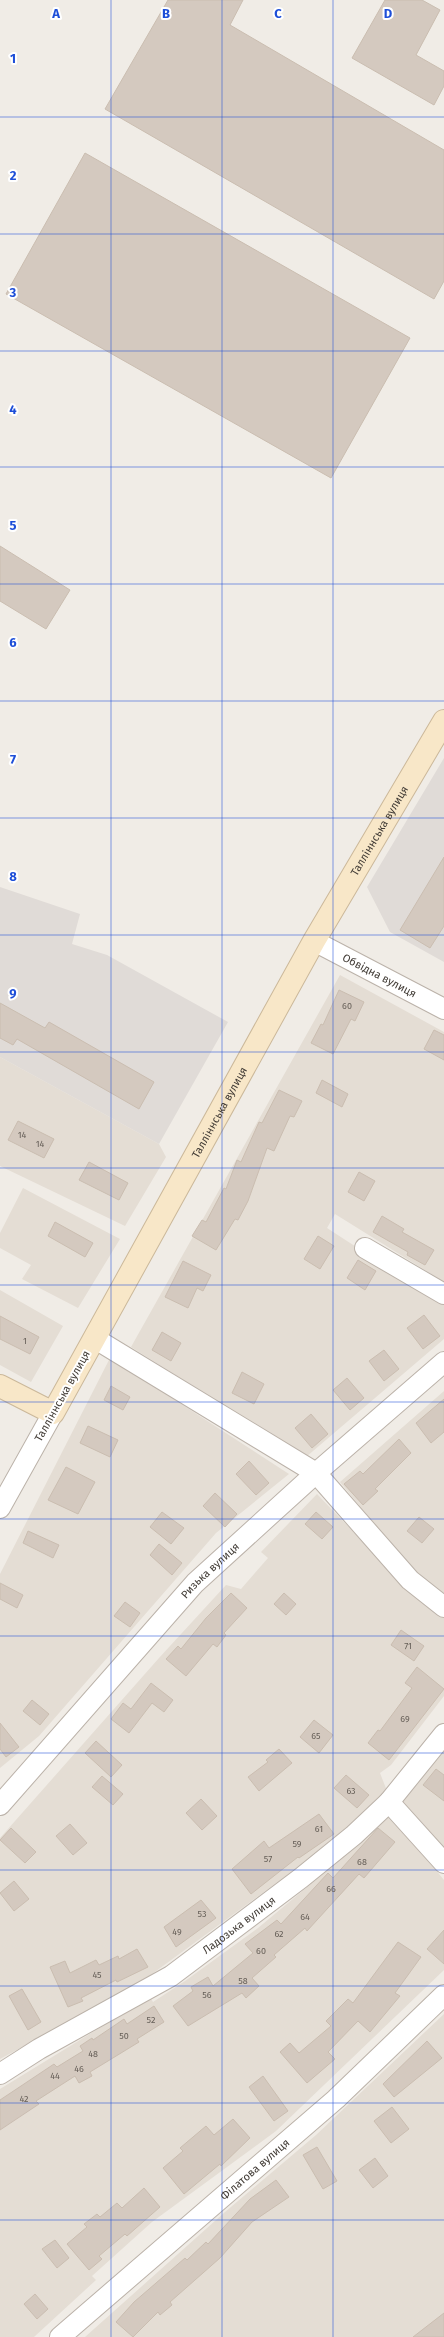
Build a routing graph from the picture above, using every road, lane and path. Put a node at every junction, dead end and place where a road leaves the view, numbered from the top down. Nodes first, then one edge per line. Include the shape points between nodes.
1 (444, 721) edge
2 (314, 941) junction
3 (444, 1010) edge
4 (365, 1248) dead end
5 (444, 1294) edge
6 (94, 1338) junction
7 (444, 1362) edge
8 (0, 1386) edge
9 (53, 1412) junction
10 (316, 1473) junction
11 (0, 1508) edge
12 (444, 1607) edge
13 (444, 1734) edge
14 (1, 1799) edge
15 (389, 1802) junction
16 (444, 1863) edge
17 (444, 1995) edge
18 (0, 2074) edge
19 (60, 2337) edge

1 - 2 street, Талліннська вулиця
2 - 3 street, Обвідна вулиця
2 - 6 street, Талліннська вулиця
4 - 5 street
6 - 9 street, Талліннська вулиця
6 - 10 street
7 - 10 street, Ризька вулиця
8 - 9 street
9 - 11 street, Талліннська вулиця
10 - 12 street via 410,1580
10 - 14 street, Ризька вулиця via 195,1583
13 - 15 street, Ладозька вулиця
15 - 16 street
15 - 18 street, Ладозька вулиця via 354,1835 307,1873 171,1976 39,2049
17 - 19 street, Філатова вулиця via 336,2099

